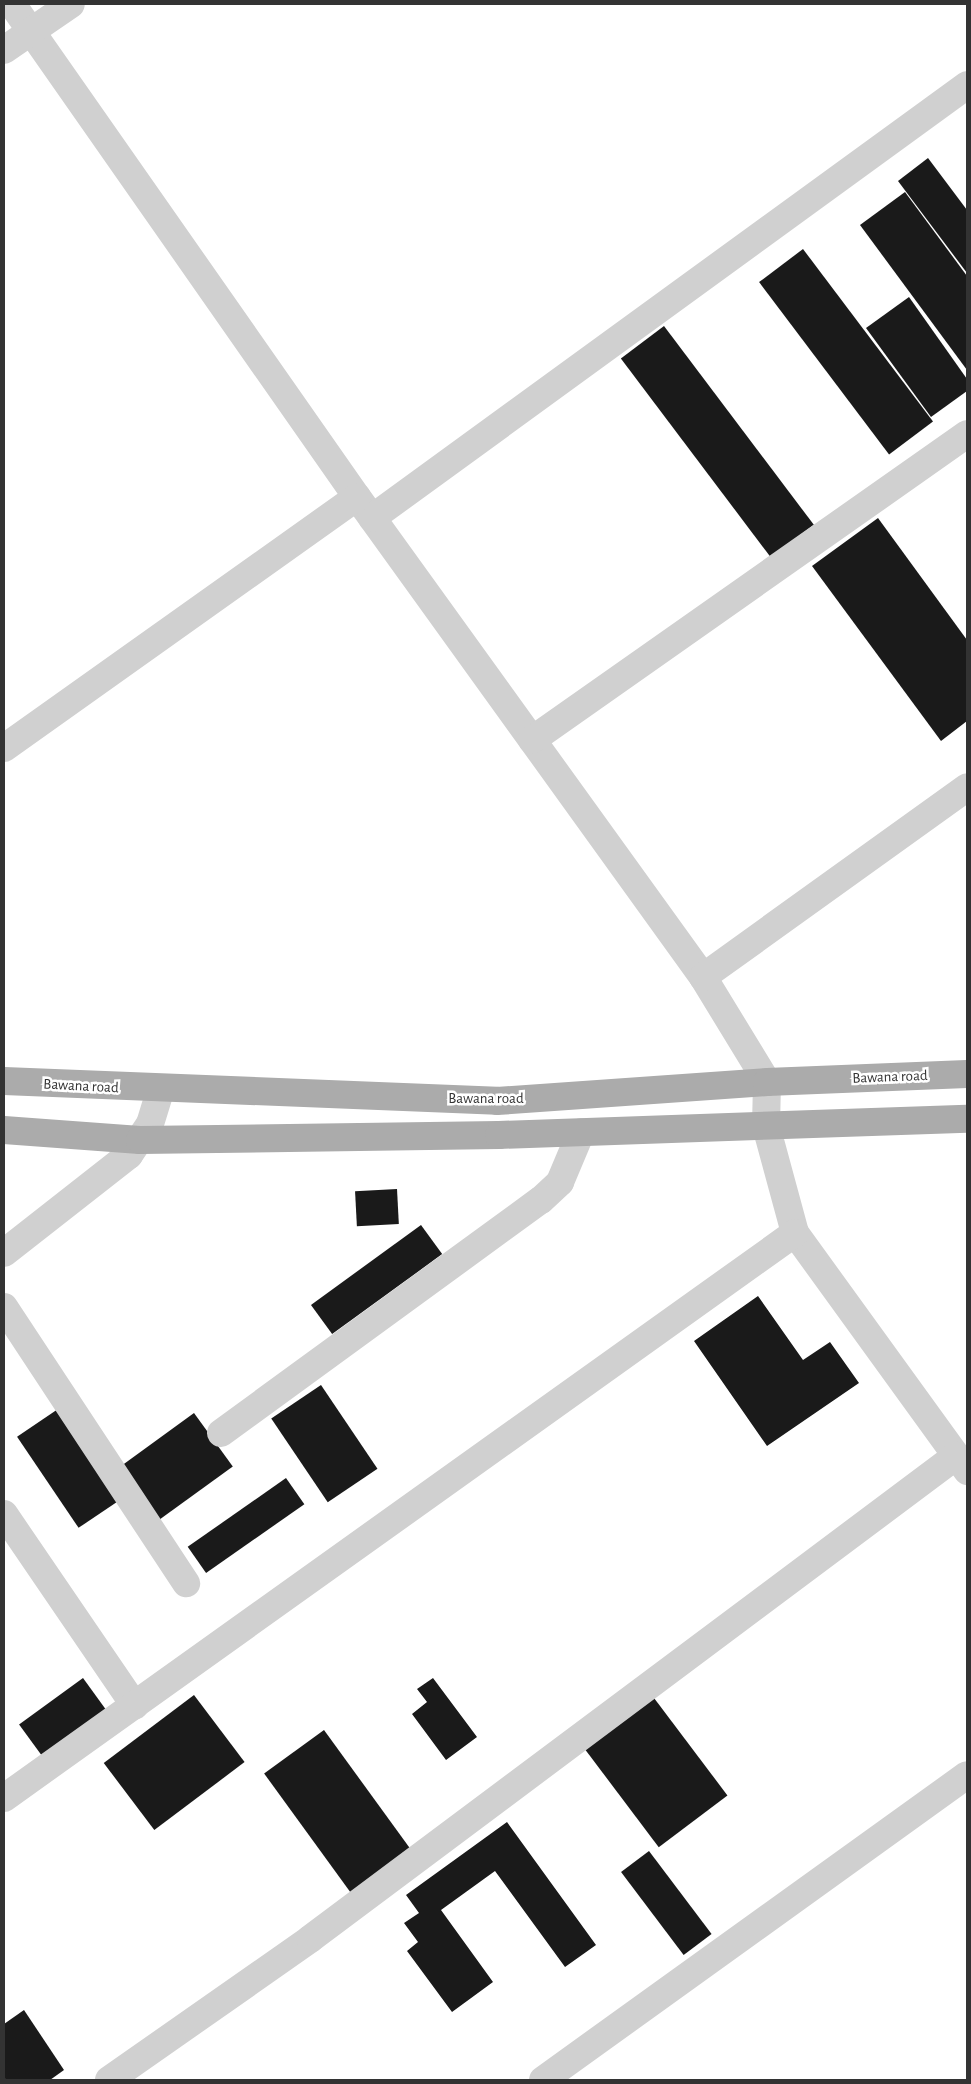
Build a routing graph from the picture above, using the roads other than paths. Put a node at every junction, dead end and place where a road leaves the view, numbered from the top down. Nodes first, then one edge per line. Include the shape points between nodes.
1 (12, 4) edge
2 (71, 4) edge
3 (31, 32) junction
4 (4, 50) edge
5 (967, 85) edge
6 (967, 434) edge
7 (364, 508) junction
8 (532, 740) junction
9 (4, 748) edge
10 (967, 787) edge
11 (704, 977) junction
12 (967, 1074) edge
13 (4, 1081) edge
14 (767, 1082) junction
15 (161, 1089) junction
16 (967, 1118) edge
17 (766, 1126) junction
18 (4, 1130) edge
19 (580, 1132) junction
20 (140, 1140) junction
21 (795, 1233) junction
22 (4, 1253) edge
23 (4, 1307) edge
24 (221, 1433) dead end
25 (962, 1463) edge
26 (4, 1514) edge
27 (186, 1583) dead end
28 (135, 1706) junction
29 (967, 1775) edge
30 (4, 1798) edge
31 (109, 2080) edge
32 (543, 2080) edge

1 - 3 street
2 - 3 street
3 - 4 street
3 - 7 street
5 - 7 street
6 - 8 street
7 - 8 street
7 - 9 street
8 - 11 street
10 - 11 street
11 - 14 street
12 - 14 main road, Bawana road
13 - 15 main road, Bawana road
14 - 15 main road, Bawana road via 497,1100
14 - 17 street
15 - 20 street
16 - 17 main road
17 - 19 main road
17 - 21 street
18 - 20 main road
19 - 20 main road
19 - 24 street via 560,1182 541,1200
20 - 22 street via 122,1162
21 - 25 street
21 - 28 street
23 - 27 street
25 - 31 street via 310,1939
26 - 28 street
28 - 30 street
29 - 32 street

